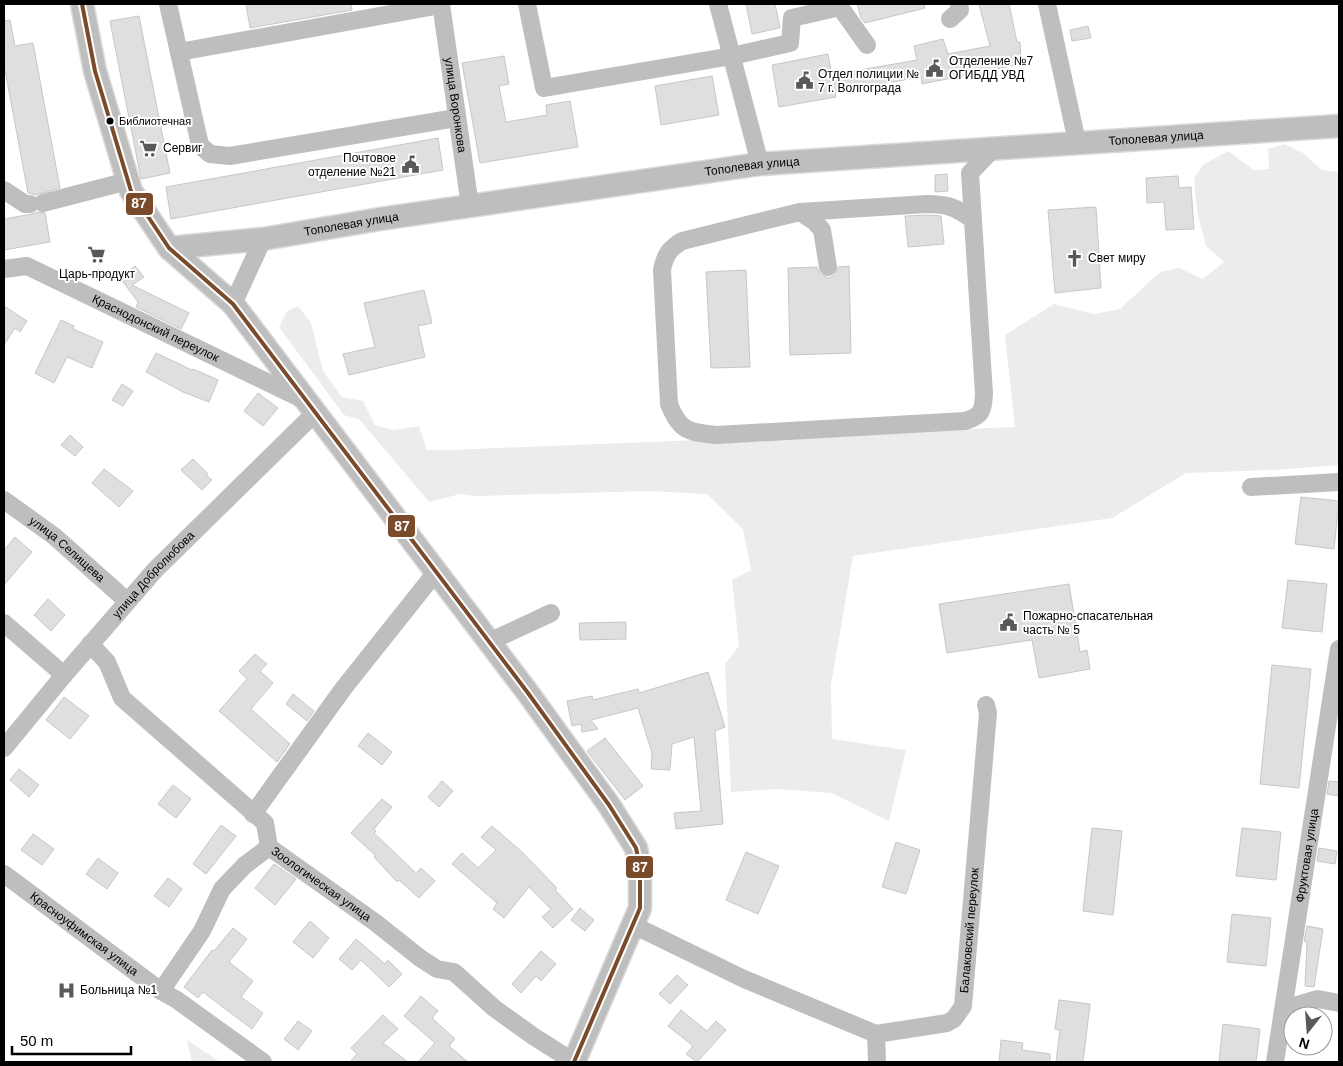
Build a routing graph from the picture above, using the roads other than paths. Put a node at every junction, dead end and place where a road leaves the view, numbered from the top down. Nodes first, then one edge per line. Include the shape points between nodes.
1 (168, 4) edge
2 (441, 4) edge
3 (528, 4) edge
4 (718, 4) edge
5 (1047, 4) edge
6 (87, 5) edge
7 (867, 45) dead end
8 (179, 52) junction
9 (732, 56) junction
10 (456, 118) junction
11 (1339, 126) edge
12 (1077, 142) junction
13 (993, 149) junction
14 (760, 164) junction
15 (128, 181) junction
16 (4, 190) edge
17 (470, 206) junction
18 (800, 212) junction
19 (973, 220) junction
20 (264, 239) junction
21 (169, 248) junction
22 (828, 267) dead end
23 (4, 270) edge
24 (233, 304) junction
25 (311, 407) junction
26 (1339, 482) edge
27 (1251, 487) dead end
28 (4, 500) edge
29 (436, 572) junction
30 (128, 601) junction
31 (551, 613) dead end
32 (4, 623) edge
33 (489, 642) junction
34 (90, 644) junction
35 (1339, 649) edge
36 (64, 675) junction
37 (986, 705) dead end
38 (4, 748) edge
39 (253, 814) junction
40 (269, 847) junction
41 (4, 874) edge
42 (632, 925) junction
43 (162, 991) junction
44 (1339, 1003) edge
45 (1284, 1006) edge
46 (1294, 1006) edge
47 (1283, 1015) edge
48 (876, 1034) junction
49 (263, 1062) edge
50 (574, 1062) edge
51 (877, 1062) edge
52 (1275, 1062) edge

1 - 8 street
2 - 8 street
2 - 10 street, улица Воронкова
3 - 9 street via 544,88
4 - 9 street
5 - 12 street
6 - 15 main road via 95,70
7 - 9 street via 840,7 792,18 790,43
8 - 10 street via 200,145 210,154 230,156
9 - 14 street
10 - 17 street, улица Воронкова
11 - 12 main road, Тополевая улица
12 - 13 main road, Тополевая улица
13 - 14 main road, Тополевая улица
13 - 19 street via 970,173
14 - 17 main road, Тополевая улица
15 - 16 street via 25,204
15 - 21 main road
17 - 20 main road, Тополевая улица
18 - 19 street via 943,204 959,209
18 - 19 street via 682,241 665,257 662,270 669,404 675,419 684,428 717,435 975,418 984,406 984,394
18 - 22 street via 822,230
20 - 21 main road, Тополевая улица
20 - 24 street
21 - 24 main road
23 - 25 street, Краснодонский переулок via 27,266
24 - 25 main road
25 - 29 main road
25 - 30 street, улица Добролюбова
26 - 27 street
28 - 30 street, улица Селищева via 54,536
29 - 33 main road
29 - 39 street via 343,689
30 - 34 street, улица Добролюбова
31 - 33 street
32 - 36 street
33 - 42 main road via 609,805 636,848 640,868 640,908
34 - 36 street, улица Добролюбова
34 - 39 street, Зоологическая улица via 107,662 122,698
35 - 45 street, Фруктовая улица
36 - 38 street, улица Добролюбова
37 - 48 street, Балаковский переулок via 988,713 963,1006 954,1019 946,1023
39 - 40 street, Зоологическая улица via 265,824
40 - 43 street via 245,865 222,889 202,931
40 - 50 street, Зоологическая улица via 420,958 437,969 454,972 494,1008
41 - 43 street, Красноуфимская улица
42 - 48 street via 744,979
42 - 50 main road
43 - 49 street, Красноуфимская улица
44 - 46 street via 1318,999
47 - 52 street, Фруктовая улица
48 - 51 street

